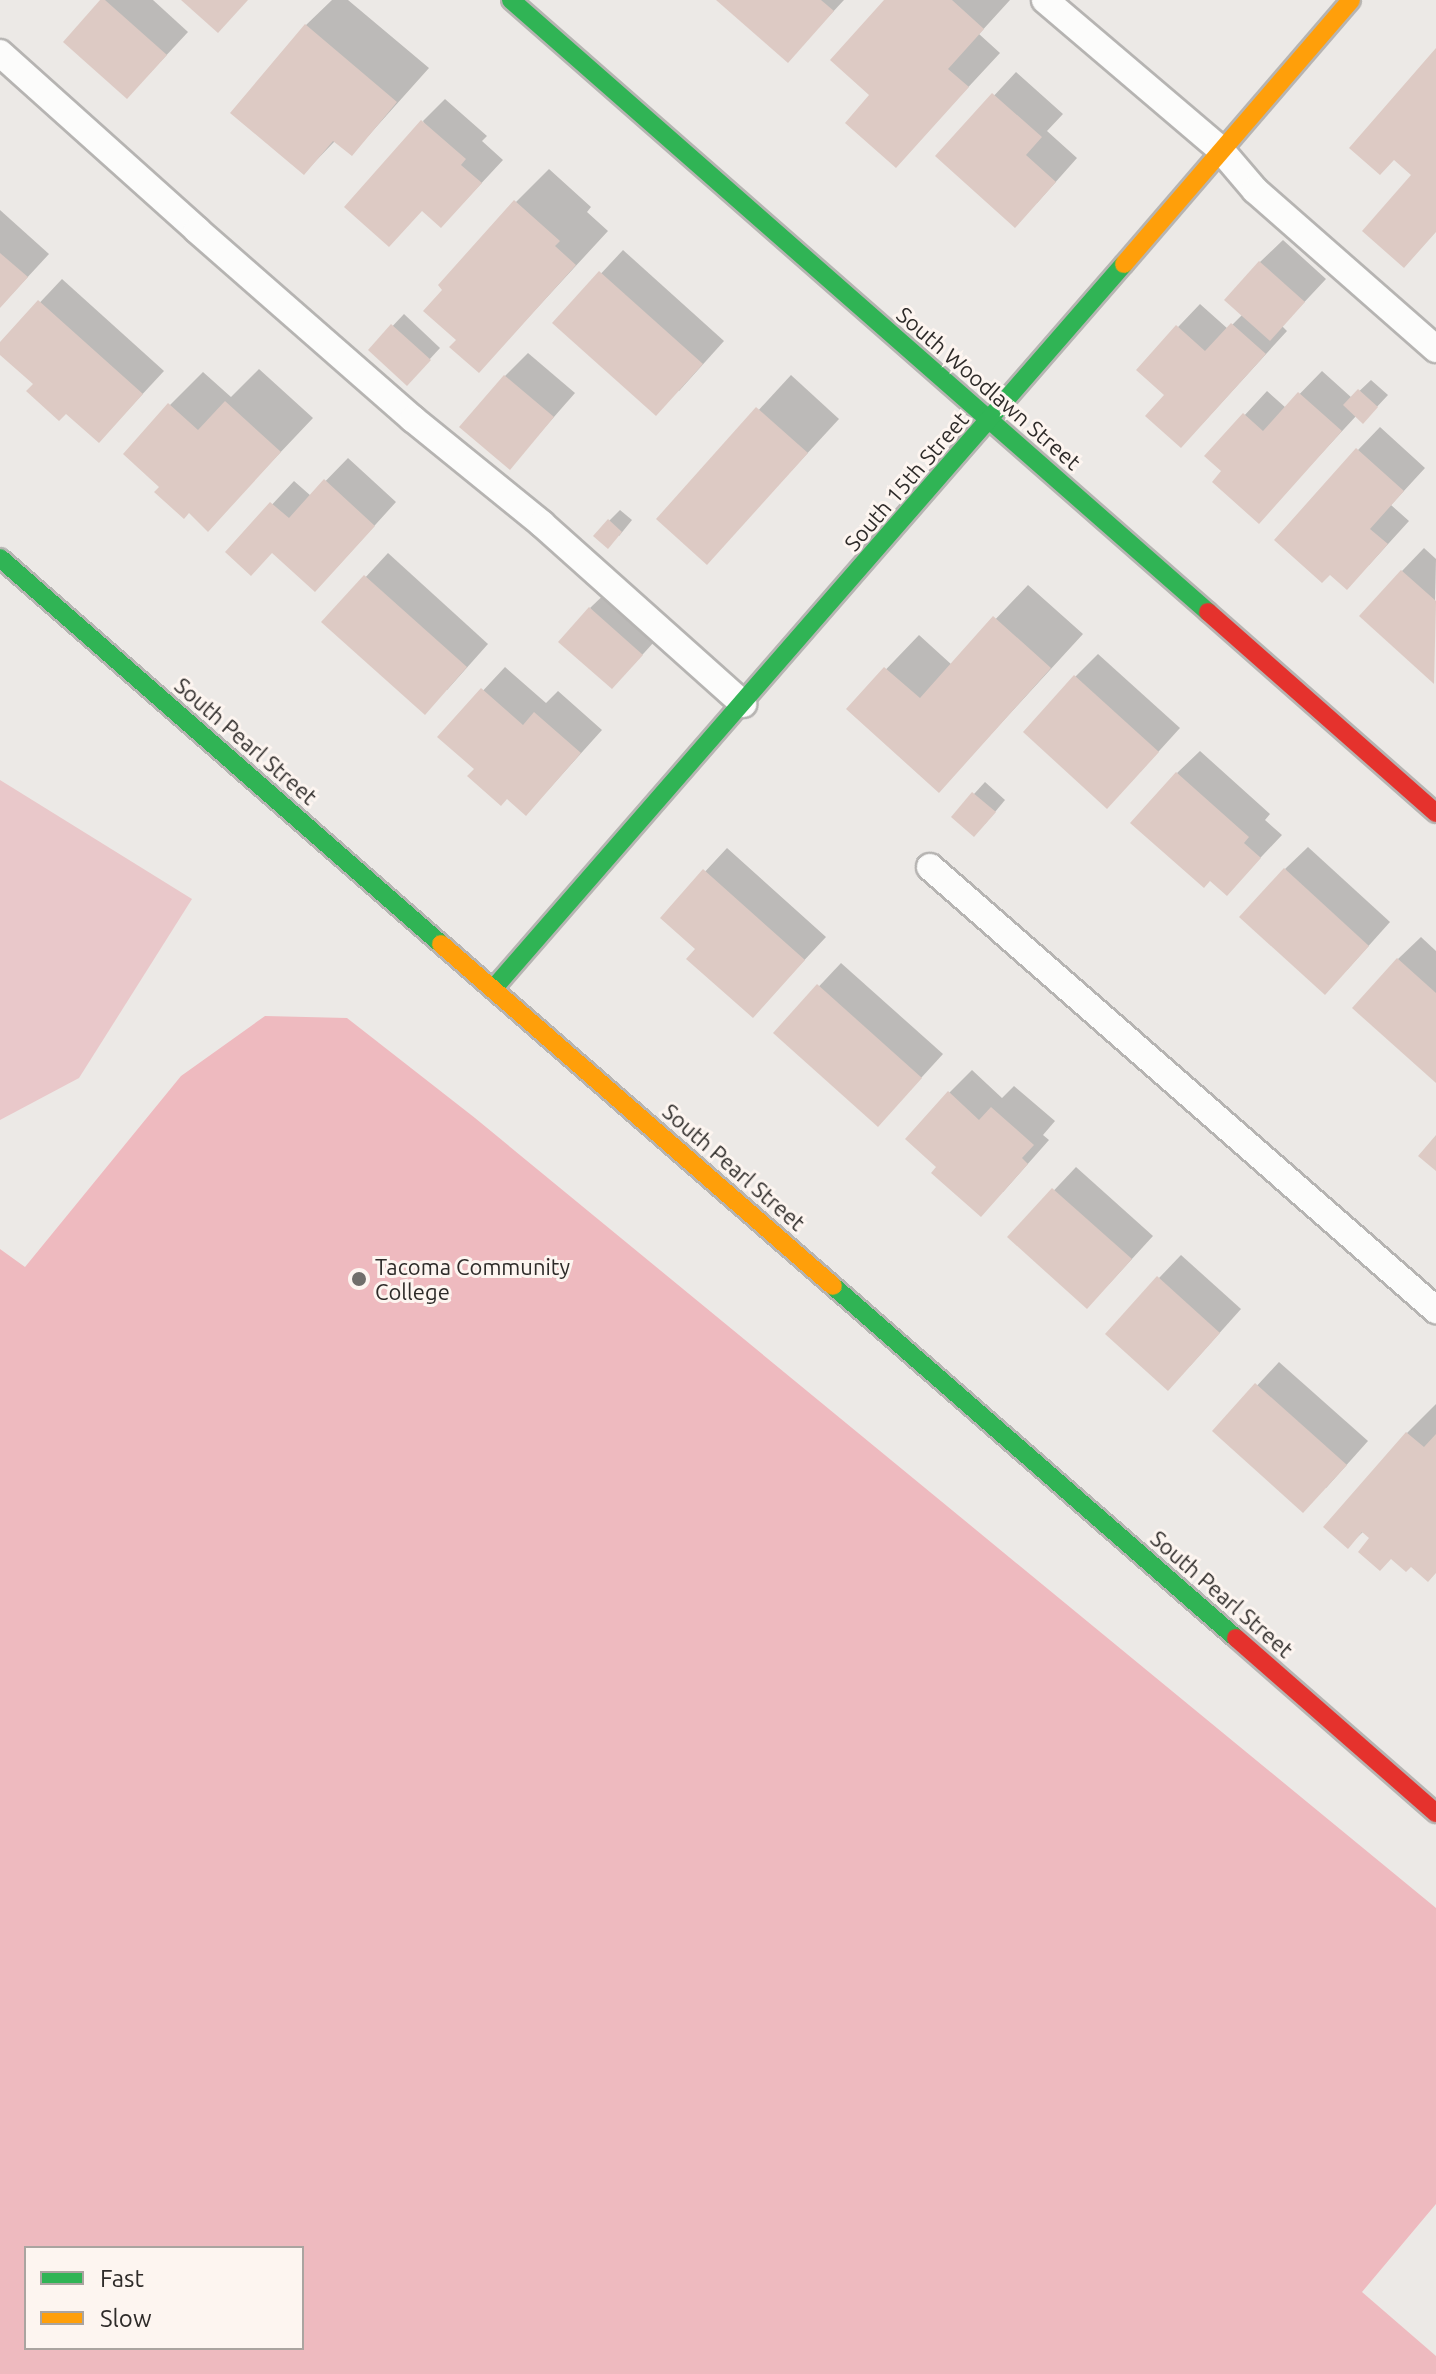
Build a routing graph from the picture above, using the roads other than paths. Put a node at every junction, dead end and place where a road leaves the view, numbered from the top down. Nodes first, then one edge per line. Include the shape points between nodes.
1 (511, 0) edge
2 (1045, 0) edge
3 (1351, 0) edge
4 (0, 53) edge
5 (1220, 149) junction
6 (1436, 349) edge
7 (990, 421) junction
8 (0, 558) edge
9 (743, 704) junction
10 (1436, 813) edge
11 (930, 867) dead end
12 (493, 989) junction
13 (1436, 1310) edge
14 (1436, 1813) edge

1 - 7 street, South Woodlawn Street
2 - 5 lane
3 - 5 street, South 15th Street
4 - 9 lane
5 - 6 lane via 1255,190
5 - 7 street, South 15th Street
7 - 9 street, South 15th Street
7 - 10 street, South Woodlawn Street
8 - 12 street, South Pearl Street
9 - 12 street, South 15th Street
11 - 13 lane
12 - 14 street, South Pearl Street

